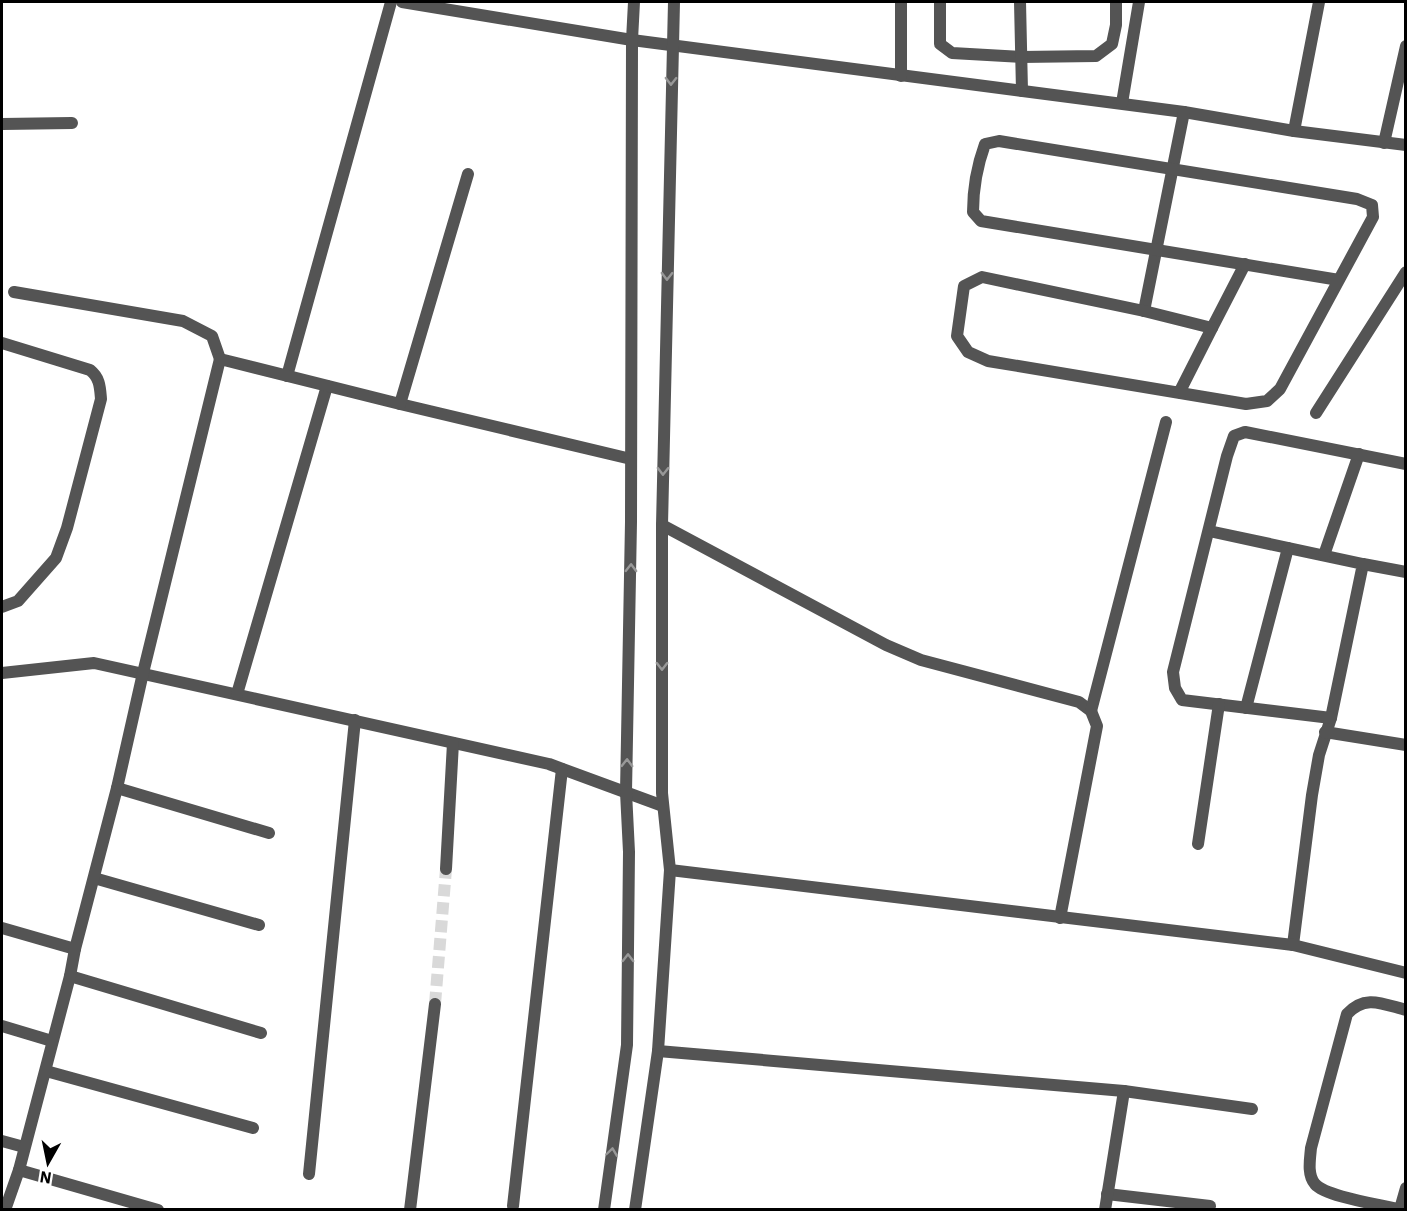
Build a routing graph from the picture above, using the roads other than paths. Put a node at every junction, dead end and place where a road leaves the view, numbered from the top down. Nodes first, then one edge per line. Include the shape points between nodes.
1 (391, 2) edge
2 (402, 2) edge
3 (634, 2) edge
4 (674, 2) edge
5 (901, 2) edge
6 (940, 2) edge
7 (1020, 2) edge
8 (1116, 2) edge
9 (1139, 2) edge
10 (1318, 2) edge
11 (632, 40) junction
12 (672, 44) junction
13 (1406, 46) edge
14 (1021, 57) junction
15 (901, 76) junction
16 (1022, 90) junction
17 (1122, 104) junction
18 (1184, 112) junction
19 (72, 123) dead end
20 (2, 124) edge
21 (1294, 131) junction
22 (1384, 143) junction
23 (1406, 145) edge
24 (1172, 169) junction
25 (468, 174) dead end
26 (1156, 250) junction
27 (1245, 264) junction
28 (1406, 272) edge
29 (1338, 280) junction
30 (14, 292) dead end
31 (1144, 311) junction
32 (1212, 328) junction
33 (2, 343) edge
34 (220, 359) junction
35 (287, 376) junction
36 (327, 386) junction
37 (1179, 393) junction
38 (400, 404) junction
39 (1316, 413) dead end
40 (1166, 422) dead end
41 (1359, 454) junction
42 (631, 459) junction
43 (1406, 464) edge
44 (662, 525) junction
45 (1209, 531) junction
46 (1288, 548) junction
47 (1324, 555) junction
48 (1363, 564) junction
49 (1406, 572) edge
50 (2, 607) edge
51 (2, 672) edge
52 (143, 673) junction
53 (237, 694) junction
54 (1219, 704) junction
55 (1246, 708) junction
56 (1091, 711) junction
57 (1331, 718) junction
58 (356, 720) junction
59 (1325, 732) junction
60 (453, 742) junction
61 (1406, 745) edge
62 (562, 769) junction
63 (117, 788) junction
64 (626, 792) junction
65 (663, 806) junction
66 (269, 832) dead end
67 (1198, 844) dead end
68 (446, 869) tunnel mouth
69 (670, 870) junction
70 (94, 878) junction
71 (1060, 918) junction
72 (259, 925) dead end
73 (2, 928) edge
74 (1293, 945) junction
75 (75, 949) junction
76 (1406, 973) edge
77 (70, 976) junction
78 (435, 1004) tunnel mouth
79 (1406, 1010) edge
80 (2, 1026) edge
81 (261, 1033) dead end
82 (52, 1041) junction
83 (658, 1051) junction
84 (46, 1071) junction
85 (1124, 1091) junction
86 (1252, 1109) dead end
87 (253, 1128) dead end
88 (2, 1141) edge
89 (24, 1147) junction
90 (19, 1170) junction
91 (309, 1174) dead end
92 (1406, 1188) edge
93 (1107, 1194) junction
94 (513, 1206) dead end
95 (1210, 1206) dead end
96 (5, 1209) edge
97 (158, 1209) edge
98 (410, 1209) edge
99 (604, 1209) edge
100 (635, 1209) edge
101 (1105, 1209) edge
102 (1401, 1209) edge

1 - 35 street
2 - 11 street
3 - 11 street
4 - 12 street
5 - 15 street
6 - 14 street via 940,44 952,53
7 - 14 street
8 - 14 street via 1112,44 1096,56
9 - 17 street
10 - 21 street
11 - 12 street
11 - 42 street
12 - 15 street
12 -> 44 street
13 - 22 street
14 - 16 street
15 - 16 street
16 - 17 street
17 - 18 street
18 - 21 street
18 - 24 street
19 - 20 street
21 - 22 street
22 - 23 street
24 - 26 street
24 - 26 street via 999,141 985,144 978,162 973,212 981,221
24 - 29 street via 1358,199 1372,205 1373,217
25 - 38 street
26 - 27 street
26 - 31 street
27 - 29 street
27 - 32 street
28 - 39 street
29 - 37 street via 1280,390 1267,401 1246,404
30 - 34 street via 183,321 212,336
31 - 32 street
31 - 37 street via 982,277 964,286 957,336 968,352 988,361
32 - 37 street
33 - 50 street via 90,370 97,375 101,399 56,558 18,601
34 - 35 street
34 - 52 street
35 - 36 street
36 - 38 street
36 - 53 street
38 - 42 street
40 - 56 street
41 - 43 street
41 - 45 street via 1245,432 1234,436
41 - 47 street
64 -> 42 street
44 - 56 street via 886,645 921,660 1079,702
44 -> 65 street
45 - 46 street
45 - 54 street via 1173,672 1182,700
46 - 47 street
46 - 55 street
47 - 48 street
48 - 49 street
48 - 57 street
51 - 52 street via 94,663
52 - 53 street
52 - 63 street
53 - 58 street
54 - 55 street
54 - 67 street
55 - 57 street
56 - 71 street via 1097,726
57 - 59 street
58 - 60 street
58 - 91 street
59 - 61 street
59 - 74 street via 1312,795
60 - 62 street
60 - 68 street
62 - 64 street
62 - 94 street
63 - 66 street
63 - 70 street
64 - 65 street
99 -> 64 street via 627,1045
65 - 69 street
69 - 71 street
69 - 83 street
70 - 72 street
70 - 75 street
71 - 74 street
73 - 75 street
74 - 76 street
75 - 77 street
77 - 81 street
77 - 82 street
78 - 98 street
79 - 102 street via 1369,1001 1355,1004 1347,1014 1311,1148 1310,1170 1314,1184 1325,1192
80 - 82 street
82 - 84 street
83 - 85 street
83 - 100 street
84 - 87 street
84 - 89 street
85 - 86 street
85 - 93 street
88 - 89 street
89 - 90 street
90 - 96 street
90 - 97 street
92 - 102 street
93 - 95 street
93 - 101 street

